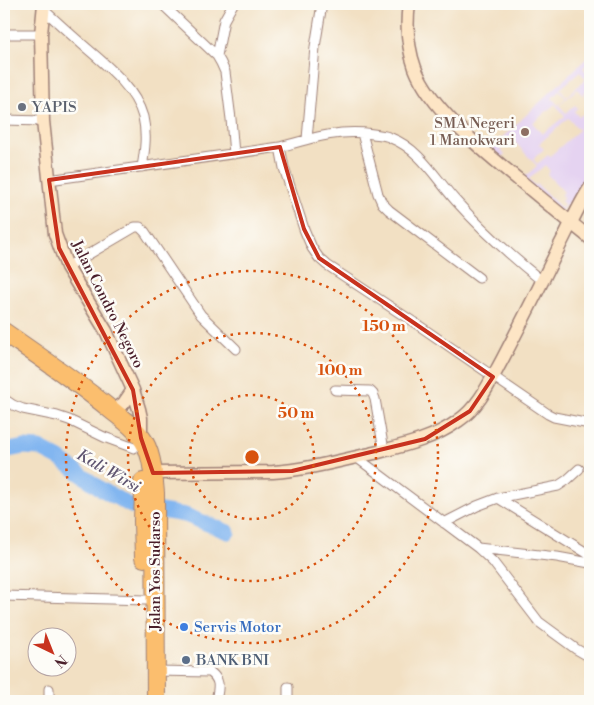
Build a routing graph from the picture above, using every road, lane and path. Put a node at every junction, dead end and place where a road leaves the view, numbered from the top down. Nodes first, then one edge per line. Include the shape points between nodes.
1 (162, 4) edge
2 (233, 4) edge
3 (322, 4) edge
4 (409, 4) edge
5 (43, 6) edge
6 (4, 34) edge
7 (41, 34) junction
8 (217, 56) junction
9 (4, 120) edge
10 (43, 121) junction
11 (362, 133) junction
12 (307, 139) junction
13 (280, 147) junction
14 (234, 154) junction
15 (142, 167) junction
16 (49, 180) junction
17 (590, 188) edge
18 (571, 223) junction
19 (590, 238) edge
20 (67, 267) junction
21 (479, 278) dead end
22 (542, 281) junction
23 (5, 338) edge
24 (236, 348) dead end
25 (493, 377) junction
26 (133, 390) junction
27 (335, 390) dead end
28 (4, 399) edge
29 (113, 412) junction
30 (590, 424) edge
31 (138, 443) junction
32 (384, 450) junction
33 (356, 457) junction
34 (579, 469) dead end
35 (153, 473) junction
36 (150, 492) junction
37 (498, 498) junction
38 (149, 521) junction
39 (444, 523) junction
40 (478, 548) junction
41 (590, 556) edge
42 (590, 563) edge
43 (4, 596) edge
44 (146, 600) junction
45 (590, 657) edge
46 (156, 671) junction
47 (288, 688) dead end
48 (49, 689) dead end
49 (49, 701) edge
50 (146, 701) edge
51 (156, 701) edge
52 (216, 701) edge
53 (288, 701) edge

1 - 8 street
2 - 8 street via 224,20
3 - 12 street
4 - 18 street via 411,54 426,90 479,146
5 - 7 street, Jalan Condro Negoro
5 - 15 street via 106,65 134,99 145,135
6 - 7 street
7 - 10 street, Jalan Condro Negoro
8 - 14 street via 225,72
9 - 10 street
10 - 16 street, Jalan Condro Negoro
11 - 12 street via 341,132
11 - 21 street via 382,203
11 - 22 street via 390,137 412,150 492,239
12 - 13 street
13 - 14 street
13 - 25 street via 304,229 319,258
14 - 15 street
15 - 16 street
16 - 20 street, Jalan Condro Negoro via 55,234
17 - 18 street
18 - 19 street
18 - 22 street
20 - 24 street via 140,227 201,315
20 - 26 street, Jalan Condro Negoro via 106,331
22 - 25 street
23 - 29 highway, Jalan Yos Sudarso
23 - 31 highway, Jalan Yos Sudarso
25 - 30 street via 554,417
25 - 32 street via 460,421 425,439
26 - 29 street
26 - 31 street, Jalan Condro Negoro via 141,418
27 - 32 street via 370,391 373,394
28 - 31 street via 23,409 69,420 104,437
29 - 31 highway, Jalan Yos Sudarso via 125,420
31 - 35 highway, Jalan Yos Sudarso via 149,455
31 - 36 highway, Jalan Yos Sudarso via 139,462
32 - 33 street
33 - 35 street via 282,472
33 - 39 street
34 - 37 street via 558,486
35 - 36 highway, Jalan Yos Sudarso
36 - 38 highway, Jalan Yos Sudarso
37 - 39 street
37 - 41 street
38 - 44 highway, Jalan Yos Sudarso
38 - 46 highway, Jalan Yos Sudarso
39 - 40 street
40 - 42 street
40 - 45 street via 493,562 539,622
43 - 44 street
44 - 50 highway, Jalan Yos Sudarso
46 - 51 highway, Jalan Yos Sudarso
46 - 52 street via 210,672 219,684
47 - 53 street
48 - 49 street

